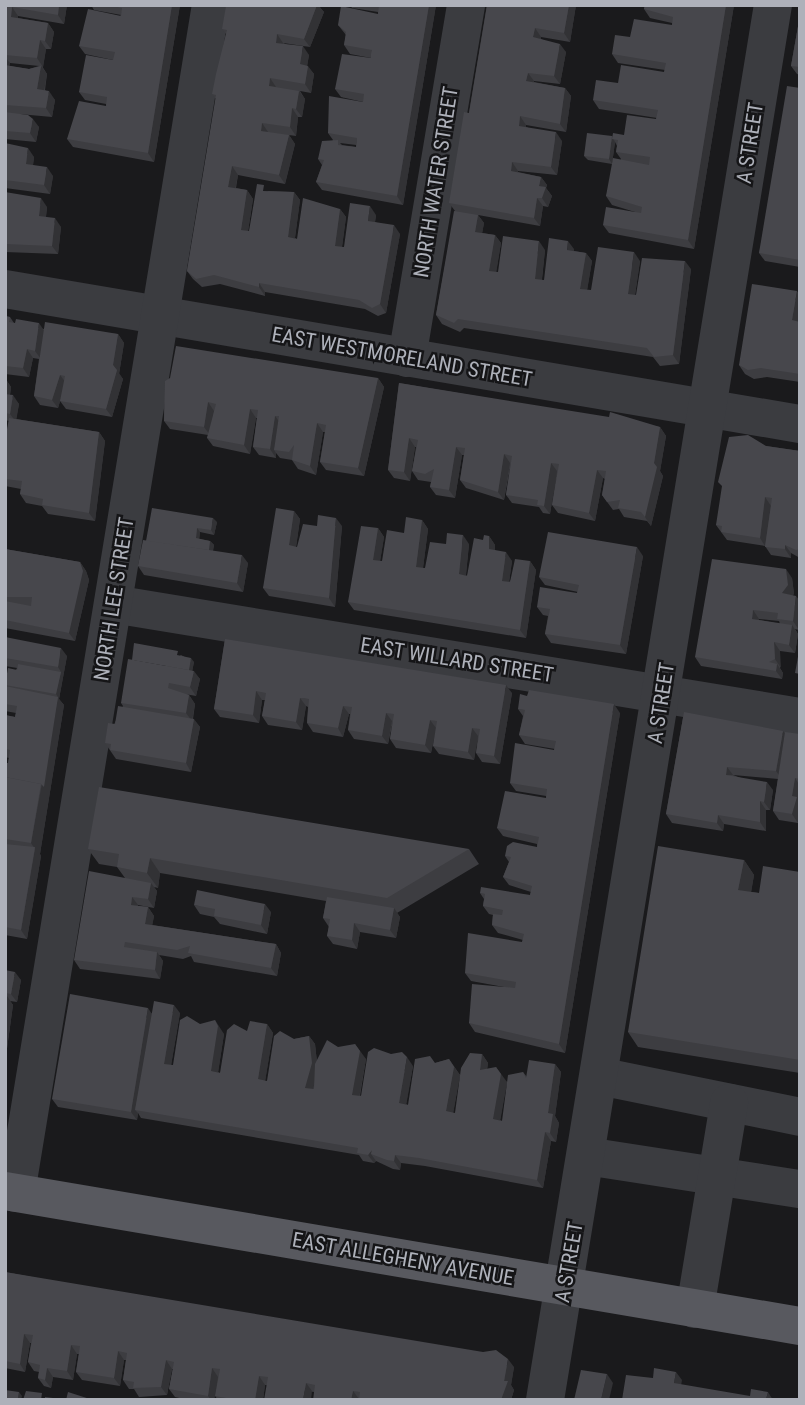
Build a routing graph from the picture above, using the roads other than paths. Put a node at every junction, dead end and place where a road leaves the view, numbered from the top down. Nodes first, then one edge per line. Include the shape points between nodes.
1 (211, 5) edge
2 (466, 5) edge
3 (773, 5) edge
4 (5, 289) edge
5 (158, 315) junction
6 (407, 358) junction
7 (706, 409) junction
8 (800, 425) edge
9 (113, 604) junction
10 (662, 694) junction
11 (800, 717) edge
12 (600, 1076) junction
13 (729, 1103) junction
14 (800, 1117) edge
15 (586, 1156) junction
16 (718, 1175) junction
17 (800, 1189) edge
18 (11, 1192) edge
19 (565, 1286) junction
20 (695, 1309) junction
21 (800, 1326) edge
22 (545, 1400) edge

1 - 5 street, NORTH LEE STREET
2 - 6 street, NORTH WATER STREET
3 - 7 street, A STREET
4 - 5 street, EAST WESTMORELAND STREET
5 - 6 street, EAST WESTMORELAND STREET
5 - 9 street, NORTH LEE STREET
6 - 7 street, EAST WESTMORELAND STREET
7 - 8 street, EAST WESTMORELAND STREET
7 - 10 street, A STREET
9 - 10 street, EAST WILLARD STREET
9 - 18 street, NORTH LEE STREET
10 - 11 street, EAST WILLARD STREET
10 - 12 street, A STREET
12 - 13 street
12 - 15 street, A STREET
13 - 14 street
13 - 16 street
15 - 16 street
15 - 19 street, A STREET
16 - 17 street
16 - 20 street
18 - 19 main road, EAST ALLEGHENY AVENUE
19 - 20 main road, EAST ALLEGHENY AVENUE
19 - 22 street, A STREET
20 - 21 main road, EAST ALLEGHENY AVENUE

